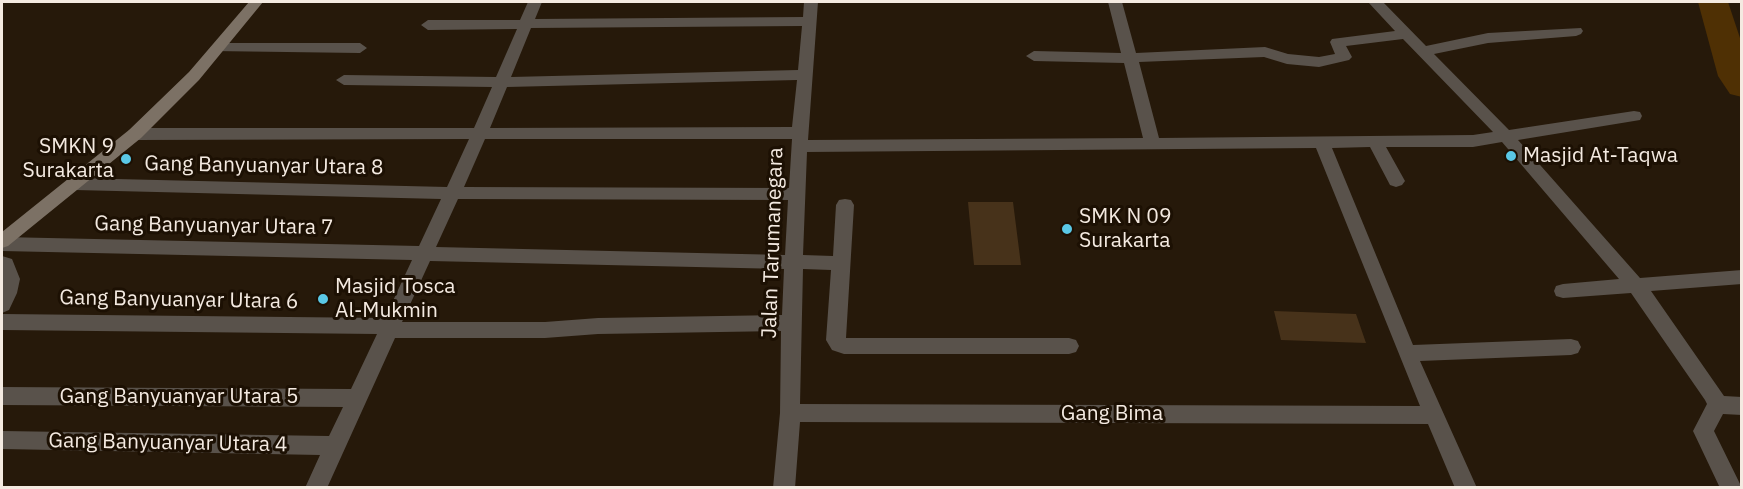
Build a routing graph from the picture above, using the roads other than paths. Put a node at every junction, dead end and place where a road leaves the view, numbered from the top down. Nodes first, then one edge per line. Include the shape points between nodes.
1 (256, 2) edge
2 (535, 2) edge
3 (811, 2) edge
4 (1115, 2) edge
5 (1375, 2) edge
6 (810, 21) junction
7 (428, 25) dead end
8 (524, 26) junction
9 (1576, 30) dead end
10 (1407, 34) junction
11 (217, 48) junction
12 (360, 48) dead end
13 (1423, 51) junction
14 (1034, 56) dead end
15 (1131, 58) junction
16 (805, 75) junction
17 (344, 81) dead end
18 (500, 82) junction
19 (1634, 116) dead end
20 (480, 133) junction
21 (135, 134) junction
22 (1505, 135) junction
23 (800, 140) junction
24 (1322, 142) junction
25 (1375, 142) junction
26 (1153, 144) junction
27 (1396, 181) dead end
28 (75, 184) junction
29 (452, 193) junction
30 (797, 194) junction
31 (845, 205) dead end
32 (2, 242) edge
33 (426, 253) junction
34 (794, 261) junction
35 (842, 262) junction
36 (2, 263) edge
37 (1742, 277) edge
38 (1637, 286) junction
39 (1563, 291) dead end
40 (2, 305) edge
41 (2, 322) edge
42 (791, 323) junction
43 (391, 328) junction
44 (1069, 346) dead end
45 (1571, 347) dead end
46 (1407, 353) junction
47 (2, 396) edge
48 (357, 398) junction
49 (1717, 405) junction
50 (1742, 406) edge
51 (790, 413) junction
52 (1434, 416) junction
53 (2, 441) edge
54 (335, 446) junction
55 (316, 488) edge
56 (784, 488) edge
57 (1466, 488) edge
58 (1732, 488) edge

1 - 11 main road
2 - 8 street
3 - 6 street, Jalan Tarumanegara
4 - 15 street
5 - 10 street
6 - 8 street
6 - 16 street, Jalan Tarumanegara
7 - 8 street
8 - 18 street
9 - 13 street via 1488,38
10 - 13 street
10 - 15 street via 1337,42 1343,59 1319,62 1265,52
11 - 12 street
11 - 21 main road
13 - 22 street
14 - 15 street
15 - 26 street
16 - 18 street
16 - 23 street, Jalan Tarumanegara
17 - 18 street
18 - 20 street
19 - 22 street
20 - 21 street
20 - 23 street
20 - 29 street
21 - 28 main road
22 - 25 street via 1473,141
22 - 38 street
23 - 26 street
23 - 30 street, Jalan Tarumanegara
24 - 25 street
24 - 26 street
24 - 46 street
25 - 27 street
28 - 29 street, Gang Banyuanyar Utara 8
28 - 32 main road
29 - 30 street, Gang Banyuanyar Utara 8
29 - 33 street
30 - 34 street, Jalan Tarumanegara
31 - 35 street
32 - 33 street, Gang Banyuanyar Utara 7
33 - 34 street, Gang Banyuanyar Utara 7
33 - 43 street
34 - 35 street, Gang Banyuanyar Utara 7
34 - 42 street, Jalan Tarumanegara
35 - 44 street via 836,340 844,346
36 - 40 street via 11,279
37 - 38 street
38 - 39 street
38 - 49 street via 1709,386
41 - 43 street, Gang Banyuanyar Utara 6
42 - 43 street, Gang Banyuanyar Utara 6 via 545,330
42 - 51 street, Jalan Tarumanegara
43 - 48 street
45 - 46 street
46 - 52 street
47 - 48 street, Gang Banyuanyar Utara 5
48 - 54 street
49 - 50 street
49 - 58 street via 1704,431
51 - 52 street, Gang Bima
51 - 56 street, Jalan Tarumanegara
52 - 57 street
53 - 54 street, Gang Banyuanyar Utara 4
54 - 55 street

